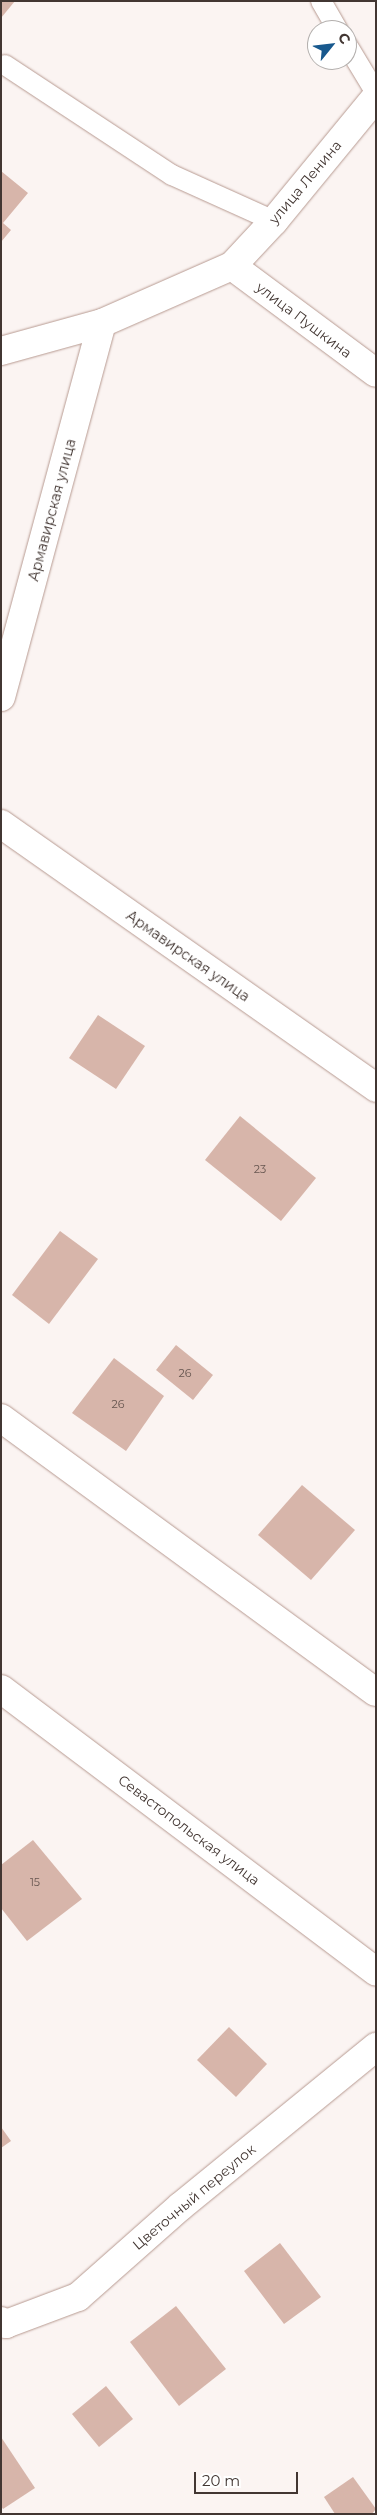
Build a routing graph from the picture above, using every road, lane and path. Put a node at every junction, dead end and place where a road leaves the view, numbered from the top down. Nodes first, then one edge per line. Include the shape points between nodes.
1 (320, 1) edge
2 (332, 20) edge
3 (357, 62) edge
4 (5, 65) dead end
5 (376, 93) edge
6 (376, 97) edge
7 (274, 221) junction
8 (232, 266) junction
9 (102, 323) junction
10 (1, 351) edge
11 (376, 373) edge
12 (1, 697) edge
13 (1, 824) edge
14 (376, 1088) edge
15 (1, 1418) edge
16 (1, 1688) edge
17 (376, 1692) edge
18 (376, 1972) edge
19 (376, 2047) edge
20 (1, 2321) edge

1 - 2 lane
3 - 5 lane
4 - 7 lane via 172,176
6 - 7 street, улица Ленина
7 - 8 street, улица Ленина
8 - 9 street
8 - 11 street, улица Пушкина
9 - 10 street
9 - 12 street, Армавирская улица
13 - 14 street, Армавирская улица
15 - 17 street
16 - 18 street, Севастопольская улица
19 - 20 street, Цветочный переулок via 181,2206 78,2297 6,2324

